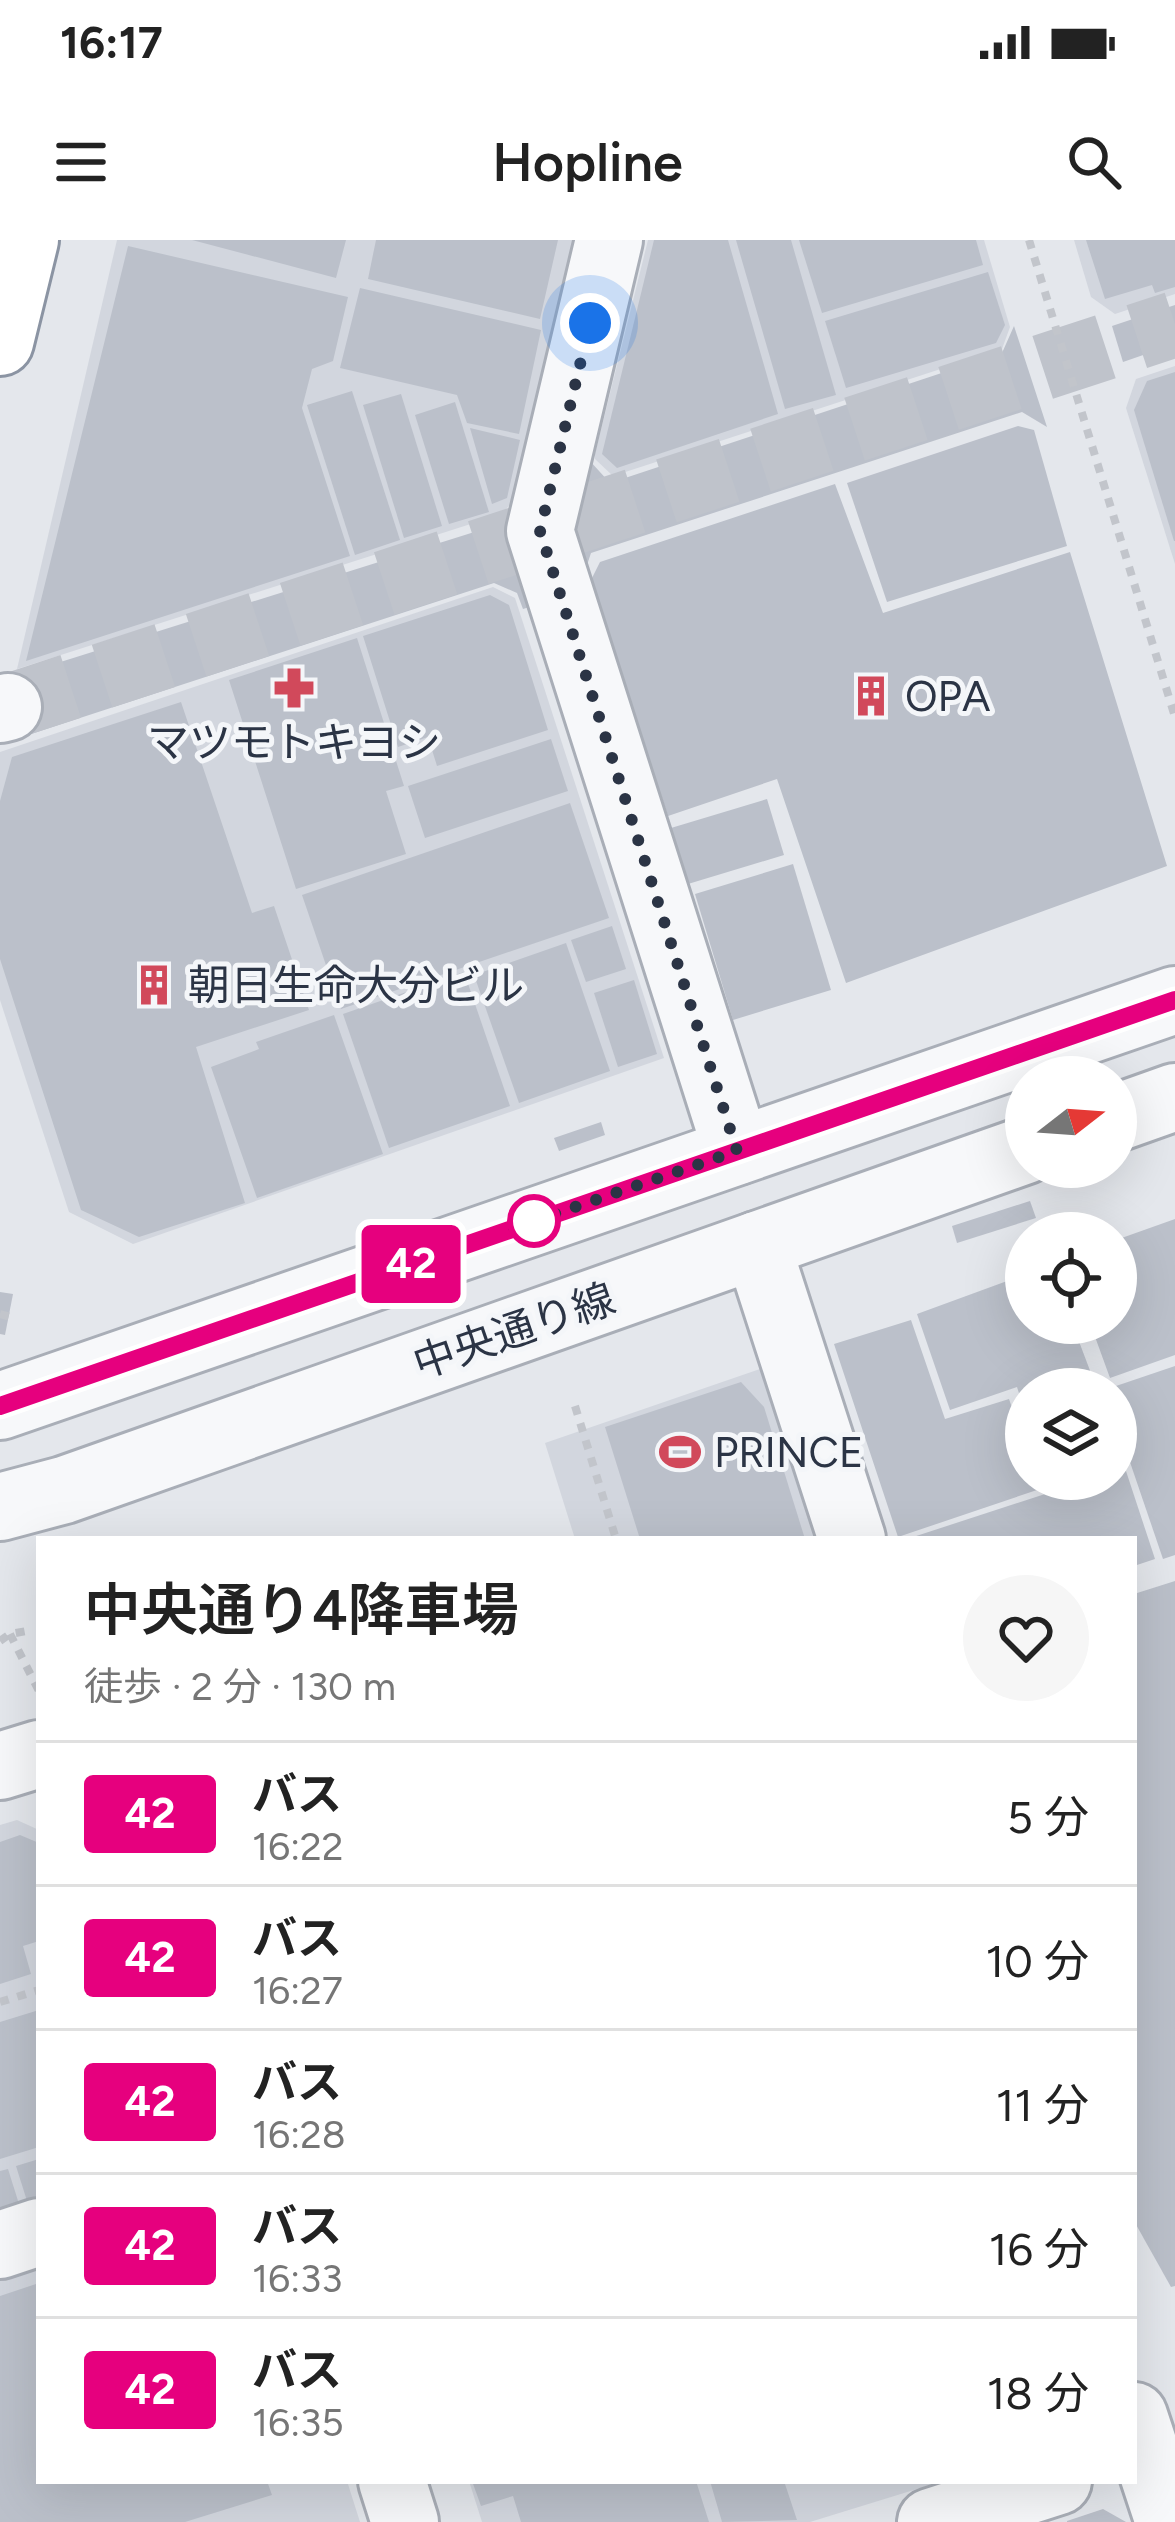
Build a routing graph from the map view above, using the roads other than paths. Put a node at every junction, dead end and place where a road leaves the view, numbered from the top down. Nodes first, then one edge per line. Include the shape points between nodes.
1 (25, 240) edge
2 (609, 240) edge
3 (0, 342) edge
4 (1175, 1000) edge
5 (1175, 1097) edge
6 (1137, 1111) edge
7 (737, 1151) junction
8 (1005, 1157) edge
9 (757, 1245) junction
10 (0, 1406) edge
11 (0, 1507) edge
12 (73, 1514) edge
13 (850, 1536) edge
14 (36, 1755) edge
15 (0, 1766) edge
16 (36, 2233) edge
17 (0, 2245) edge
18 (1147, 2442) edge
19 (393, 2484) edge
20 (1049, 2484) edge
21 (406, 2522) edge
22 (931, 2522) edge
23 (1169, 2522) edge

1 - 3 highway
2 - 7 street via 540,531
4 - 7 street
5 - 6 street
7 - 10 street
8 - 9 street, 中央通り線
9 - 12 street, 中央通り線
9 - 13 street
11 - 12 street, 中央通り線
14 - 15 street
16 - 17 street
18 - 23 street
19 - 21 street
20 - 22 street

